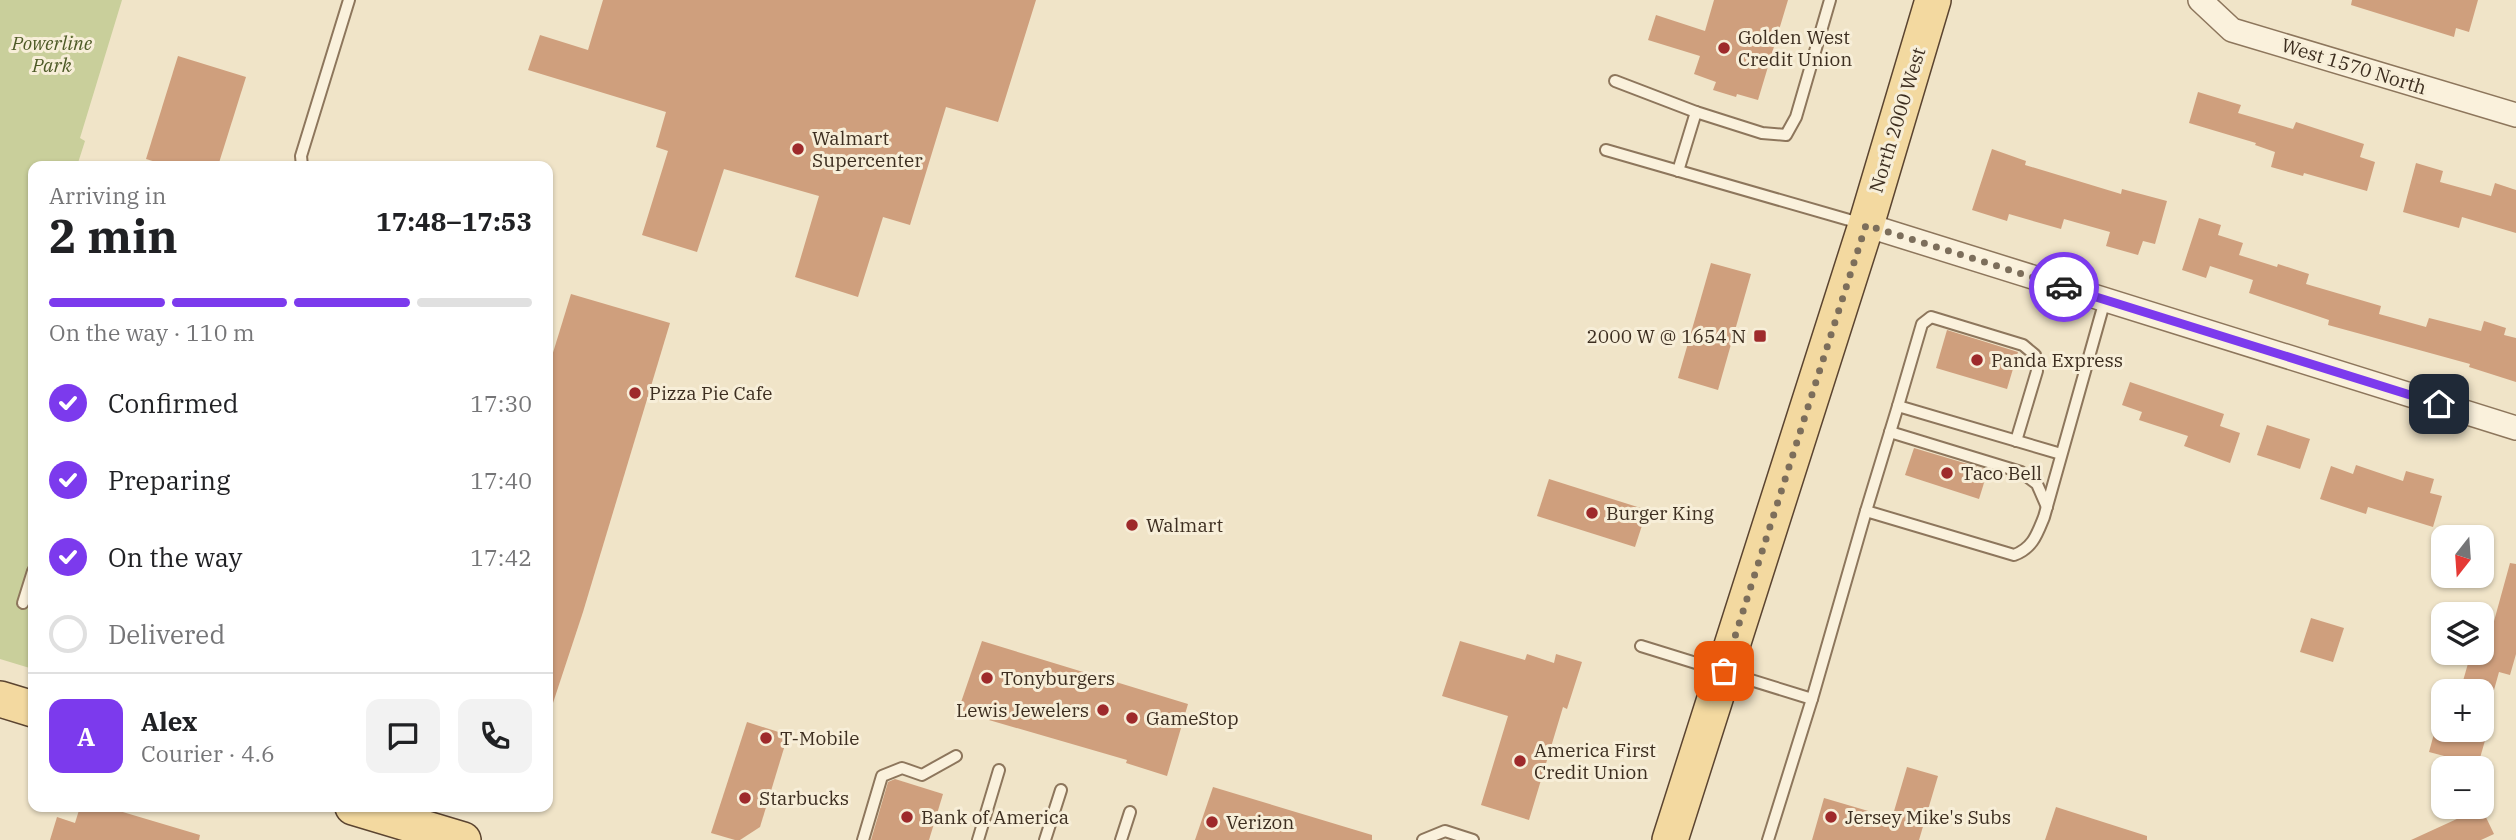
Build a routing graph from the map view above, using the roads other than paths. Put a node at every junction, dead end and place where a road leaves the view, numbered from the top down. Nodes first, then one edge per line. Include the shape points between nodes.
1 (349, 0) edge
2 (1830, 0) edge
3 (1933, 0) edge
4 (2201, 1) edge
5 (1615, 80) dead end
6 (1696, 112) junction
7 (2516, 116) edge
8 (1606, 150) dead end
9 (302, 161) edge
10 (1678, 171) junction
11 (1866, 225) junction
12 (2105, 300) junction
13 (1898, 406) junction
14 (2516, 428) edge
15 (1890, 432) junction
16 (2016, 441) junction
17 (2062, 454) junction
18 (2047, 507) junction
19 (1866, 511) junction
20 (28, 587) edge
21 (23, 603) dead end
22 (1641, 646) dead end
23 (1724, 671) junction
24 (0, 699) edge
25 (1812, 699) junction
26 (28, 707) edge
27 (956, 756) dead end
28 (999, 770) dead end
29 (1061, 790) dead end
30 (370, 812) edge
31 (1130, 812) dead end
32 (463, 840) edge
33 (863, 840) edge
34 (978, 840) edge
35 (1045, 840) edge
36 (1121, 840) edge
37 (1423, 840) edge
38 (1473, 840) edge
39 (1670, 840) edge
40 (1768, 840) edge

1 - 9 lane
2 - 6 lane via 1796,117 1786,135 1762,133
3 - 11 main road, North 2000 West
4 - 7 street, West 1570 North via 2232,30
5 - 6 lane
6 - 10 lane
8 - 10 lane
10 - 11 lane
11 - 12 street
11 - 23 main road, North 2000 West
12 - 14 street
12 - 17 lane
13 - 15 lane
13 - 16 lane
13 - 16 lane via 1922,324 1931,317 2029,347 2037,371
15 - 18 lane via 2021,472 2037,484
15 - 19 lane
16 - 17 lane
17 - 18 lane
18 - 19 lane via 2032,544 2014,555
19 - 25 lane
20 - 21 lane
22 - 23 lane
23 - 25 lane
23 - 39 main road, North 2000 West
24 - 26 main road
25 - 40 lane
27 - 33 lane via 922,775 902,768 882,776
28 - 34 lane
29 - 35 lane
30 - 32 main road
31 - 36 lane
37 - 38 lane via 1445,831

